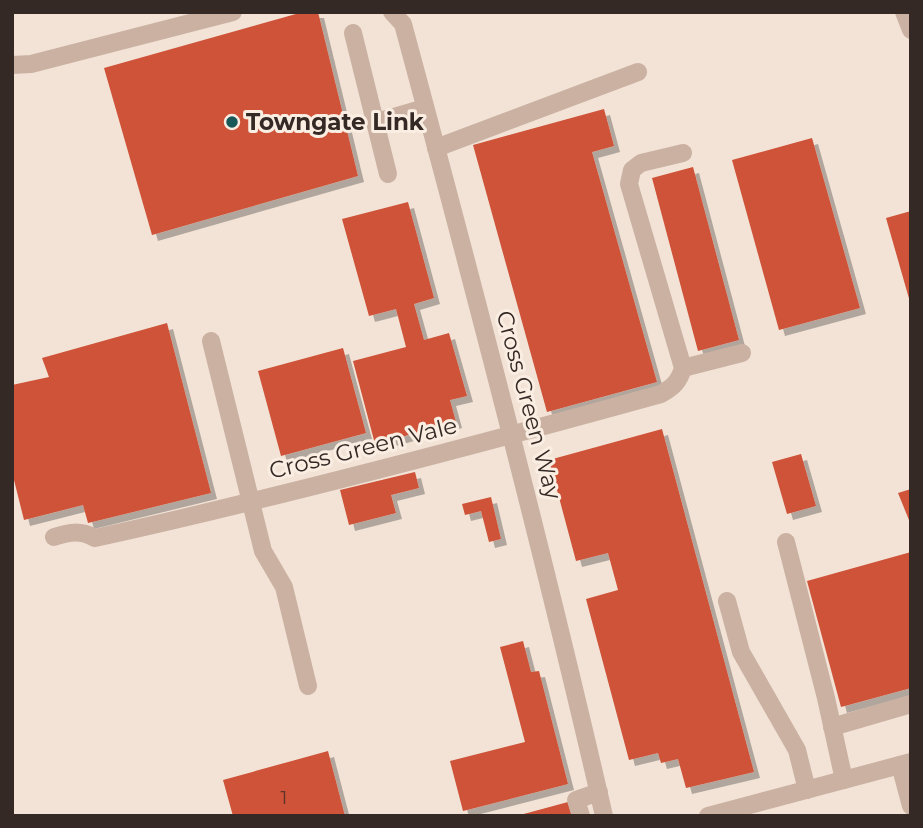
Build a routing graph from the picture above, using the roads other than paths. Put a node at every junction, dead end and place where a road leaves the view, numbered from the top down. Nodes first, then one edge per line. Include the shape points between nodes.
1 (233, 12) edge
2 (392, 12) edge
3 (904, 12) edge
4 (911, 30) edge
5 (353, 33) dead end
6 (12, 65) edge
7 (638, 72) dead end
8 (425, 108) junction
9 (377, 122) junction
10 (436, 148) junction
11 (683, 153) dead end
12 (388, 174) dead end
13 (211, 341) dead end
14 (742, 353) dead end
15 (683, 368) junction
16 (511, 436) junction
17 (251, 501) junction
18 (54, 537) dead end
19 (786, 542) dead end
20 (727, 600) dead end
21 (308, 686) dead end
22 (911, 704) edge
23 (832, 727) junction
24 (905, 764) edge
25 (844, 780) junction
26 (807, 790) junction
27 (598, 792) junction
28 (911, 806) edge
29 (580, 816) edge
30 (604, 816) edge
31 (708, 816) edge

1 - 6 street via 32,64
2 - 8 street, Cross Green Way via 402,24
3 - 4 street
5 - 9 street
7 - 10 street
8 - 9 street
8 - 10 street, Cross Green Way
9 - 12 street
10 - 16 street, Cross Green Way
11 - 15 street via 642,163 632,170 629,184
13 - 17 street
14 - 15 street
15 - 16 street, Cross Green Vale via 674,386 661,394
16 - 17 street, Cross Green Vale
16 - 27 street, Cross Green Way
17 - 18 street, Cross Green Vale via 95,538 71,531
17 - 21 street via 263,551 284,587
19 - 23 street
20 - 26 street via 741,652 797,750
22 - 23 street
23 - 25 street
24 - 25 street
24 - 28 street
25 - 26 street
26 - 31 street
27 - 29 street via 576,800
27 - 30 street, Cross Green Way

